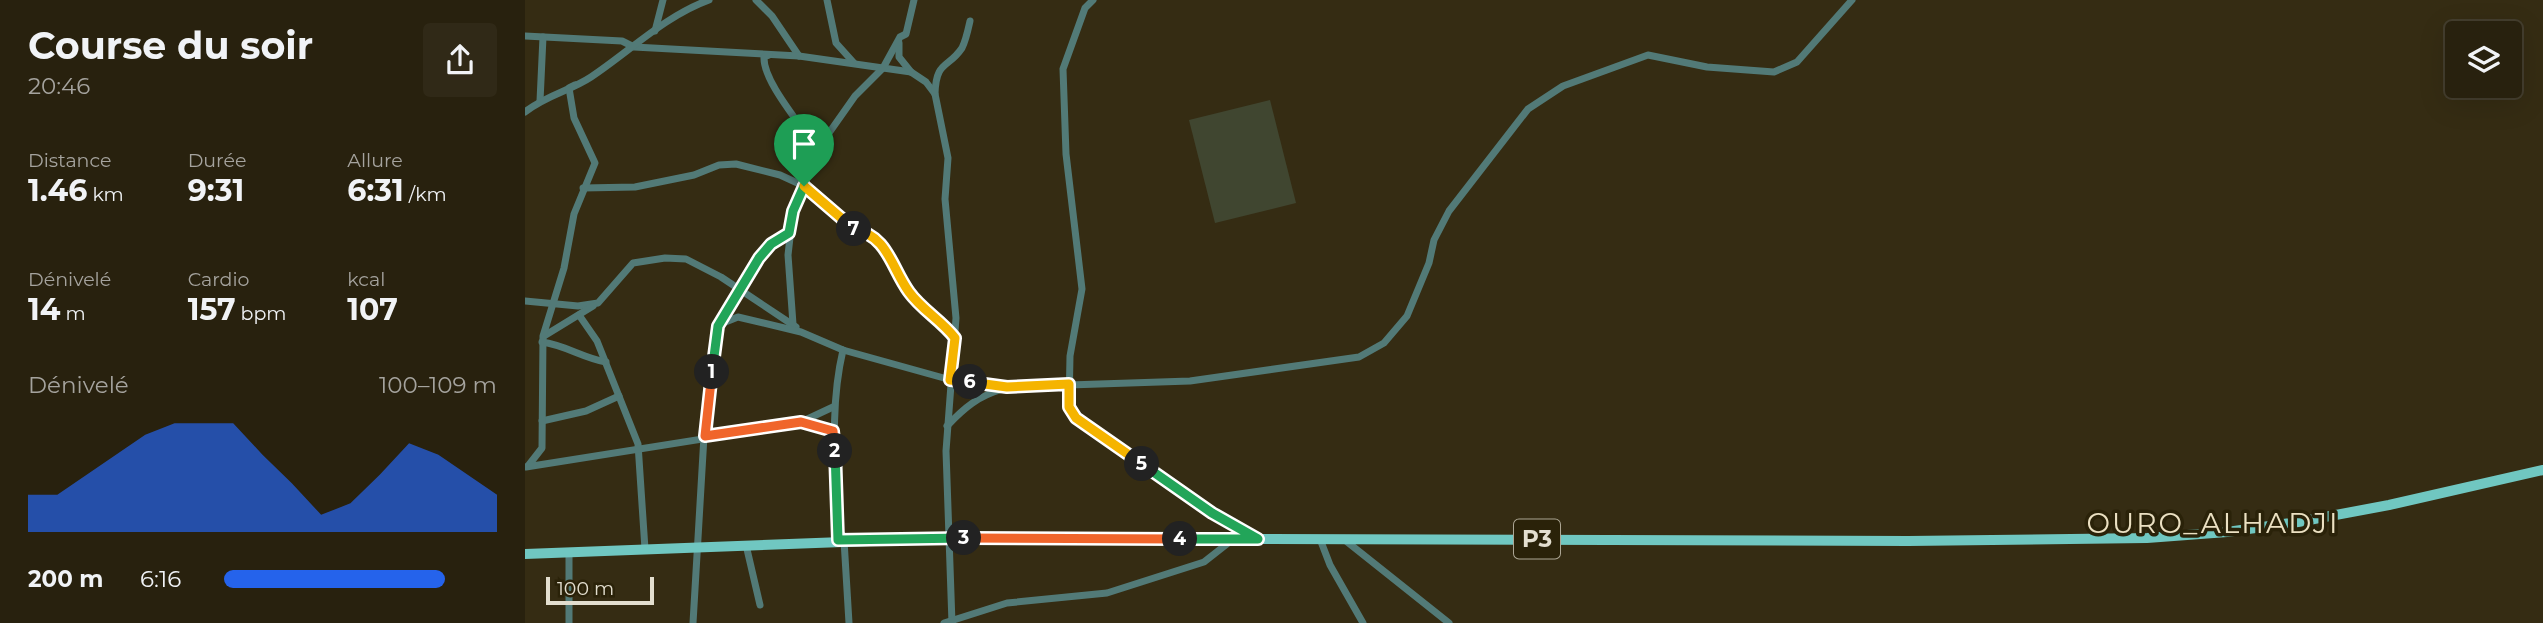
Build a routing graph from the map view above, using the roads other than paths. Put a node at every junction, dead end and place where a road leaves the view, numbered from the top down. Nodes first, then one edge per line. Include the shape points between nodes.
1 (663, 0) edge
2 (709, 0) edge
3 (756, 0) edge
4 (827, 0) edge
5 (914, 0) edge
6 (1093, 0) edge
7 (1852, 0) edge
8 (970, 21) dead end
9 (655, 31) junction
10 (525, 36) edge
11 (543, 37) junction
12 (900, 37) junction
13 (634, 47) junction
14 (769, 55) junction
15 (799, 56) junction
16 (855, 63) junction
17 (883, 68) junction
18 (911, 72) junction
19 (575, 85) junction
20 (935, 94) junction
21 (540, 101) junction
22 (525, 112) edge
23 (815, 155) junction
24 (804, 186) junction
25 (583, 187) junction
26 (789, 233) junction
27 (739, 288) junction
28 (525, 301) edge
29 (598, 303) junction
30 (553, 304) junction
31 (579, 315) junction
32 (793, 324) junction
33 (718, 326) junction
34 (801, 332) junction
35 (955, 338) junction
36 (543, 339) junction
37 (843, 350) junction
38 (606, 362) junction
39 (950, 380) junction
40 (1069, 384) junction
41 (1007, 387) junction
42 (619, 396) junction
43 (833, 407) junction
44 (542, 421) junction
45 (801, 422) junction
46 (946, 426) junction
47 (833, 431) junction
48 (705, 436) junction
49 (638, 449) junction
50 (526, 466) edge
51 (2543, 470) edge
52 (950, 538) junction
53 (1258, 539) junction
54 (1320, 539) junction
55 (1344, 539) junction
56 (841, 540) junction
57 (1232, 540) junction
58 (746, 544) junction
59 (699, 546) junction
60 (645, 549) junction
61 (569, 552) junction
62 (525, 554) edge
63 (760, 606) dead end
64 (952, 621) edge
65 (569, 623) edge
66 (693, 623) edge
67 (849, 623) edge
68 (944, 623) edge
69 (1363, 623) edge
70 (1449, 623) edge

1 - 9 street
2 - 9 street via 678,13
3 - 15 street
4 - 16 street via 836,43
5 - 12 street via 906,34
6 - 40 street via 1085,8 1063,69 1066,154 1081,289
7 - 40 street via 1797,62 1774,72 1707,67 1648,55 1563,86 1528,109 1448,211 1407,316 1373,352 1235,377
8 - 20 street via 964,45 941,67
9 - 13 street
10 - 11 street
11 - 13 street via 622,41
11 - 21 street
12 - 17 street
12 - 18 street via 899,57
13 - 14 street
13 - 19 street
14 - 15 street
14 - 23 street via 764,57 768,78 813,144
15 - 16 street
16 - 17 street
17 - 18 street
17 - 23 street via 855,96
18 - 20 street
19 - 21 street
19 - 25 street via 569,88 574,118 595,163
20 - 35 street via 948,158 945,199 954,275
21 - 22 street
23 - 24 street
24 - 25 street via 736,164 635,187
24 - 26 street
24 - 35 street via 852,228 876,238 908,291
25 - 30 street
26 - 27 street via 765,250
26 - 32 street
27 - 29 street via 686,259 640,260
27 - 32 street
27 - 33 street
28 - 30 street
29 - 30 street
29 - 31 street
30 - 36 street
31 - 36 street
31 - 38 street
32 - 34 street
33 - 34 street via 738,317
33 - 48 street
34 - 37 street
35 - 39 street
36 - 38 street
36 - 44 street
37 - 39 street
37 - 43 street
38 - 42 street
39 - 41 street
39 - 46 street
40 - 41 street
40 - 53 street via 1069,407 1076,418 1212,513
41 - 46 street via 983,394
42 - 44 street via 586,411
42 - 49 street
43 - 45 street
43 - 47 street
44 - 50 street via 542,448
45 - 47 street
45 - 48 street
46 - 52 street
47 - 56 street
48 - 49 street
48 - 59 street
49 - 50 street
49 - 60 street
51 - 55 main road, P3 via 2298,522 2147,538
52 - 56 main road, P3
52 - 57 main road, P3
52 - 64 street
53 - 54 main road, P3
53 - 57 main road, P3
54 - 55 main road, P3
54 - 69 street
55 - 70 street
56 - 58 main road, P3
56 - 67 street
57 - 64 street via 1204,562 1107,593 1007,603
58 - 59 main road, P3
58 - 63 street
59 - 60 main road, P3
59 - 66 street
60 - 61 main road, P3
61 - 62 main road, P3
61 - 65 street
64 - 68 street

